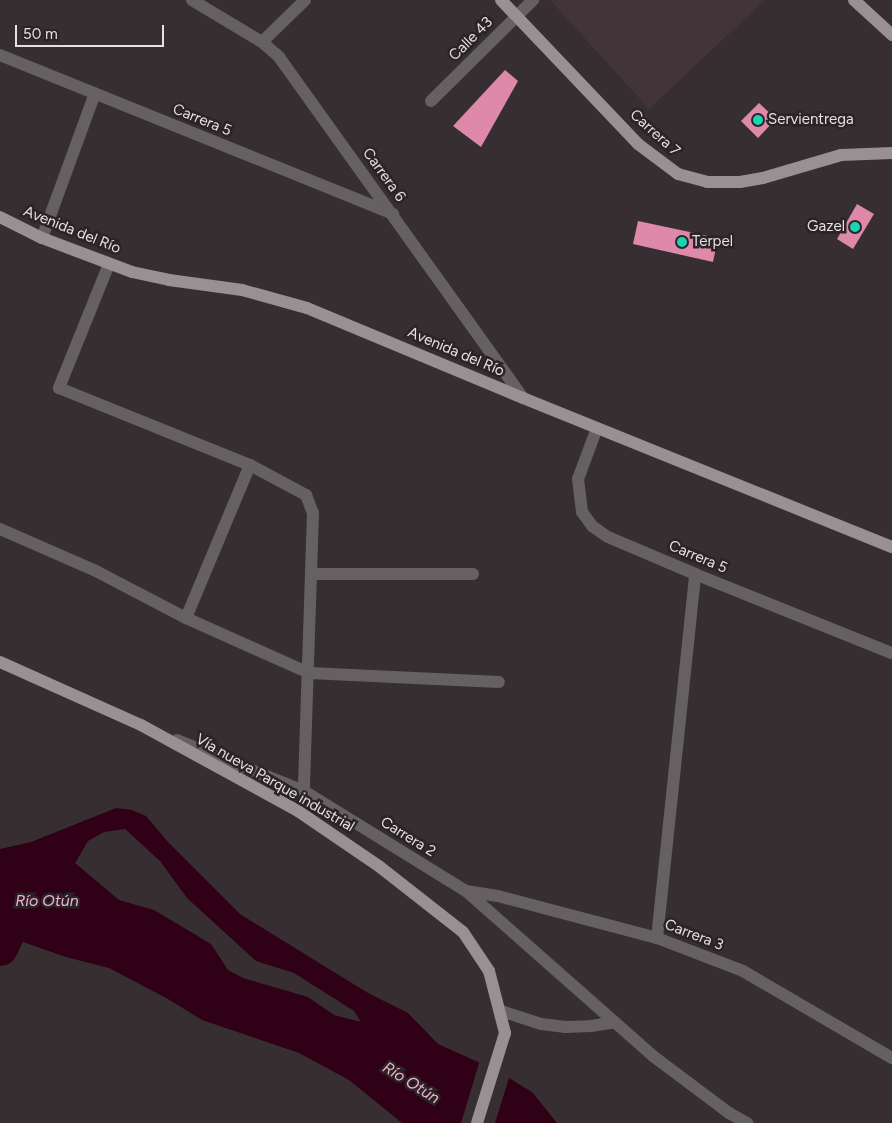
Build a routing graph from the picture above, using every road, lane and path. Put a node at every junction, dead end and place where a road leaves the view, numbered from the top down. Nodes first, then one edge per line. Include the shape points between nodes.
1 (192, 0) edge
2 (305, 0) edge
3 (501, 0) edge
4 (533, 0) edge
5 (854, 0) edge
6 (517, 16) junction
7 (892, 35) edge
8 (262, 42) junction
9 (0, 55) edge
10 (94, 93) junction
11 (431, 101) dead end
12 (892, 153) edge
13 (392, 214) junction
14 (0, 217) edge
15 (42, 238) junction
16 (109, 264) junction
17 (523, 398) junction
18 (597, 428) junction
19 (250, 465) junction
20 (0, 529) edge
21 (892, 546) edge
22 (311, 574) junction
23 (473, 574) dead end
24 (695, 574) junction
25 (186, 618) junction
26 (892, 653) edge
27 (0, 662) edge
28 (310, 673) junction
29 (499, 682) dead end
30 (141, 725) junction
31 (304, 791) junction
32 (466, 891) junction
33 (657, 938) junction
34 (501, 1012) junction
35 (615, 1022) junction
36 (892, 1058) edge
37 (477, 1123) edge
38 (747, 1123) edge

1 - 8 street, Carrera 6
2 - 8 street
3 - 6 main road, Carrera 7
4 - 6 street, Calle 43
5 - 7 main road
6 - 11 street, Calle 43
6 - 12 main road, Carrera 7 via 638,144 665,166 690,179 740,182 841,155
8 - 13 street, Carrera 6 via 279,57
9 - 10 street, Carrera 5
10 - 13 street, Carrera 5
10 - 15 street
13 - 17 street, Carrera 6
14 - 15 main road, Avenida del Río
15 - 16 main road, Avenida del Río
16 - 17 main road, Avenida del Río via 169,280 242,290 307,308
16 - 19 street via 59,388
17 - 18 main road, Avenida del Río
18 - 21 main road, Avenida del Río
18 - 24 street, Carrera 5 via 578,479 582,512 592,526 608,537
19 - 22 street via 306,496 313,513
19 - 25 street
20 - 25 street via 94,570
22 - 23 street
22 - 28 street
24 - 26 street, Carrera 5
24 - 33 street
25 - 28 street
27 - 30 main road, Carrera 2
28 - 29 street
28 - 31 street
30 - 31 street, Carrera 2
30 - 34 main road, Vía nueva Parque industrial via 298,812 414,892 463,932 478,951 490,971
31 - 32 street, Carrera 2
32 - 33 street, Carrera 3 via 498,896
32 - 35 street, Carrera 2
33 - 36 street, Carrera 3 via 743,972
34 - 35 street via 541,1024 566,1027
34 - 37 main road, Vía nueva Parque industrial via 505,1033
35 - 38 street, Carrera 2 via 653,1056

